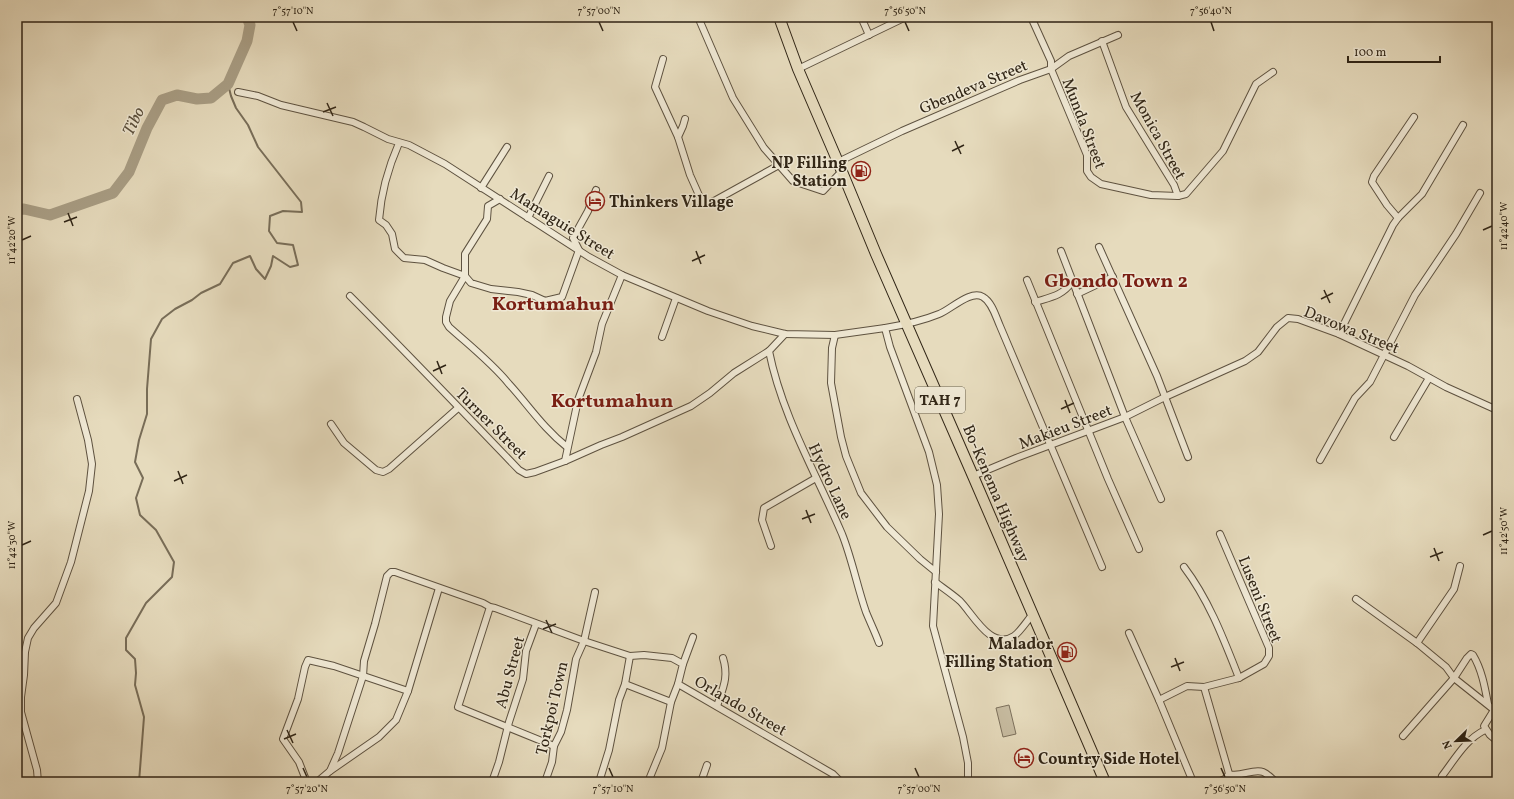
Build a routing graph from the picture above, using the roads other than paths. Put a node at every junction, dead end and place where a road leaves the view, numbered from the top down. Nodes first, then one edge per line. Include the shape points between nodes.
1 (698, 17) edge
2 (779, 17) edge
3 (861, 17) edge
4 (906, 17) edge
5 (1031, 17) edge
6 (869, 35) junction
7 (1118, 35) dead end
8 (1102, 42) junction
9 (663, 59) dead end
10 (798, 69) junction
11 (1051, 69) junction
12 (1274, 72) dead end
13 (238, 92) dead end
14 (1414, 117) dead end
15 (685, 119) dead end
16 (1463, 125) dead end
17 (678, 137) junction
18 (399, 143) junction
19 (507, 147) dead end
20 (779, 165) junction
21 (840, 166) junction
22 (549, 176) dead end
23 (481, 188) junction
24 (596, 190) dead end
25 (1480, 193) dead end
26 (1178, 196) junction
27 (500, 199) junction
28 (528, 218) junction
29 (1398, 218) junction
30 (1099, 247) dead end
31 (579, 250) junction
32 (1061, 251) dead end
33 (622, 275) junction
34 (465, 276) junction
35 (1113, 277) junction
36 (1027, 280) dead end
37 (1072, 282) junction
38 (1077, 294) junction
39 (350, 296) dead end
40 (676, 298) junction
41 (1035, 302) junction
42 (907, 324) junction
43 (885, 328) junction
44 (785, 334) junction
45 (1339, 334) junction
46 (835, 335) junction
47 (662, 337) dead end
48 (769, 351) junction
49 (1383, 355) junction
50 (1428, 378) junction
51 (1165, 397) junction
52 (77, 399) dead end
53 (458, 408) junction
54 (1497, 410) edge
55 (1125, 417) junction
56 (331, 424) dead end
57 (1088, 432) junction
58 (1394, 437) dead end
59 (1051, 445) junction
60 (567, 447) junction
61 (1188, 457) dead end
62 (1320, 460) dead end
63 (565, 461) junction
64 (974, 476) junction
65 (816, 478) junction
66 (1161, 499) dead end
67 (1220, 534) dead end
68 (771, 546) dead end
69 (1139, 549) dead end
70 (1460, 566) dead end
71 (1102, 567) dead end
72 (1184, 567) dead end
73 (936, 572) junction
74 (935, 582) junction
75 (439, 588) junction
76 (595, 592) dead end
77 (1356, 599) dead end
78 (490, 607) junction
79 (1032, 615) junction
80 (536, 624) junction
81 (1129, 633) dead end
82 (693, 637) dead end
83 (584, 641) junction
84 (879, 643) dead end
85 (1417, 643) junction
86 (630, 656) junction
87 (723, 658) dead end
88 (683, 664) junction
89 (363, 676) junction
90 (1239, 678) junction
91 (1454, 678) junction
92 (625, 684) junction
93 (678, 684) junction
94 (1204, 687) junction
95 (408, 691) junction
96 (1159, 700) junction
97 (670, 702) junction
98 (1488, 704) junction
99 (717, 706) junction
100 (1495, 707) edge
101 (508, 726) junction
102 (1486, 730) junction
103 (1403, 736) dead end
104 (1497, 740) edge
105 (554, 746) junction
106 (707, 765) dead end
107 (330, 771) junction
108 (1228, 774) junction
109 (1442, 776) dead end
110 (38, 782) edge
111 (306, 782) edge
112 (317, 782) edge
113 (492, 782) edge
114 (545, 782) edge
115 (599, 782) edge
116 (648, 782) edge
117 (701, 782) edge
118 (841, 782) edge
119 (968, 782) edge
120 (1105, 782) edge
121 (1193, 782) edge
122 (1218, 782) edge
123 (1276, 782) edge

1 - 20 street via 733,98 764,148
2 - 10 highway, Bo-Kenema Highway / TAH 7
3 - 6 street
4 - 6 street
5 - 11 street, Munda Street via 1051,61
6 - 10 street
7 - 8 street, Gbendeva Street
8 - 11 street, Gbendeva Street via 1069,56
8 - 26 street, Monica Street via 1126,107 1174,185
9 - 17 street via 655,87
10 - 21 highway, Bo-Kenema Highway / TAH 7
11 - 21 street, Gbendeva Street via 902,131
11 - 26 street, Munda Street via 1087,155 1087,171 1091,177 1101,184 1151,194
12 - 26 street via 1256,84 1223,151 1186,194
13 - 18 street, Mamaguie Street via 353,122
14 - 29 street via 1372,182 1386,205
15 - 17 street
16 - 29 street via 1422,194
17 - 20 street via 699,201 714,201
18 - 23 street, Mamaguie Street via 409,145 438,160
18 - 34 street via 380,199 379,220 392,234 395,249 404,258 426,260
19 - 23 street
20 - 21 street via 792,181 823,191
21 - 42 highway, Bo-Kenema Highway / TAH 7
22 - 28 street
23 - 27 street, Mamaguie Street
24 - 31 street via 573,238
25 - 49 street via 1415,295
27 - 28 street, Mamaguie Street
27 - 34 street via 488,206 487,218 465,254
28 - 31 street, Mamaguie Street
29 - 45 street
30 - 35 street
31 - 33 street, Mamaguie Street
31 - 34 street via 562,297 557,299 545,301 532,295 491,289 471,283
32 - 37 street
33 - 40 street, Mamaguie Street
33 - 60 street via 602,324 596,352 578,400
34 - 60 street via 450,301 446,322 509,383 540,421
35 - 38 street
35 - 51 street
36 - 41 street
37 - 38 street
37 - 41 street via 1066,290 1057,295
38 - 55 street
39 - 53 street, Turner Street
40 - 44 street, Mamaguie Street via 752,326
40 - 47 street
41 - 57 street
42 - 43 street, Mamaguie Street
42 - 59 street, Mamaguie Street via 941,314 976,294 988,301
42 - 64 highway, Bo-Kenema Highway / TAH 7
43 - 46 street, Mamaguie Street
43 - 73 street via 929,452 937,485 939,514
44 - 46 street, Mamaguie Street
44 - 48 street
45 - 49 street, Davowa Street
45 - 51 street, Davowa Street via 1298,319 1288,318 1276,327 1258,352 1245,361
46 - 73 street via 832,348 832,383 846,456 861,493 887,527
48 - 63 street, Turner Street via 734,373 691,406
48 - 65 street, Hydro Lane via 774,375 790,419
49 - 50 street, Davowa Street
49 - 62 street via 1370,382 1355,398
50 - 54 street, Davowa Street
50 - 58 street
51 - 55 street, Makieu Street
51 - 61 street
52 - 110 street via 92,464 89,491 71,562 56,603 34,628 28,638 25,652 21,712
53 - 56 street via 383,472 376,470 344,443
53 - 63 street, Turner Street via 526,474
55 - 57 street, Makieu Street
55 - 66 street
57 - 59 street, Makieu Street
57 - 69 street
59 - 64 street, Makieu Street
59 - 71 street
60 - 63 street
64 - 79 highway, Bo-Kenema Highway / TAH 7
65 - 68 street via 764,508 762,520
65 - 84 street, Hydro Lane via 847,547 866,612
67 - 90 street, Luseni Street via 1269,648 1269,656 1264,664
70 - 85 street via 1454,589
72 - 90 street via 1209,608
73 - 74 street
74 - 79 street via 959,600 994,638 1003,640 1014,636
74 - 119 street via 933,626 963,737 968,763
75 - 78 street, Orlando Street
75 - 89 street, Orlando Street via 394,572 387,576 364,661
75 - 95 street
76 - 83 street, Torkpoi Town
77 - 85 street
78 - 80 street, Orlando Street
78 - 101 street, Abu Street via 458,706
79 - 120 highway, Bo-Kenema Highway / TAH 7
80 - 83 street, Orlando Street
80 - 101 street, Abu Street via 526,651 523,679
81 - 96 street
82 - 88 street
83 - 86 street, Orlando Street
83 - 105 street, Torkpoi Town via 576,659 561,732
85 - 91 street via 1446,667
86 - 88 street, Orlando Street via 672,658
86 - 92 street
87 - 99 street via 726,682
88 - 93 street, Orlando Street
89 - 95 street
89 - 107 street
89 - 111 street via 308,660 298,699 283,739 299,762
90 - 94 street, Luseni Street
91 - 98 street
91 - 98 street via 1466,658 1470,654 1473,655 1485,686
91 - 103 street
92 - 97 street
92 - 115 street
93 - 97 street
93 - 99 street, Orlando Street
94 - 96 street, Luseni Street via 1187,686
94 - 108 street via 1226,759
95 - 107 street via 396,720 379,737
96 - 121 street
97 - 116 street via 662,748
98 - 100 street
99 - 118 street, Orlando Street via 833,774
100 - 102 street via 1484,726
101 - 105 street, Abu Street
101 - 113 street
102 - 104 street
102 - 109 street via 1469,740
105 - 114 street, Torkpoi Town
106 - 117 street
107 - 112 street
108 - 122 street via 1225,779
108 - 123 street via 1234,776 1264,772

